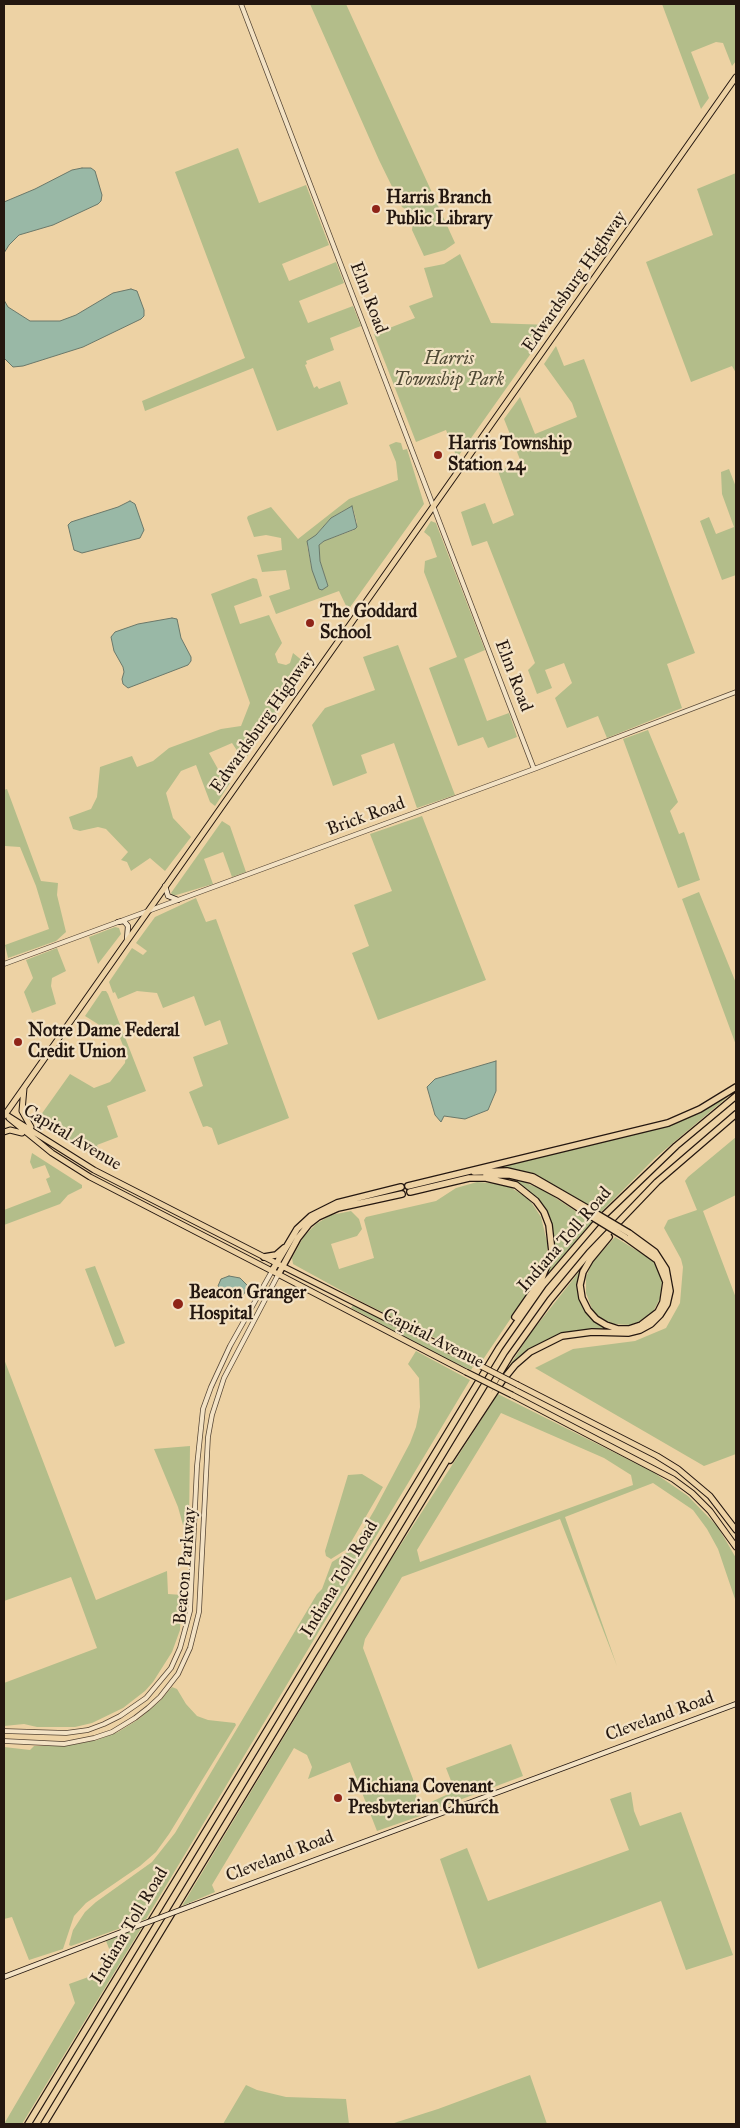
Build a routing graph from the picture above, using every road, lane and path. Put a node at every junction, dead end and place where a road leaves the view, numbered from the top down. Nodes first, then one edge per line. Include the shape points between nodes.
1 (241, 4) edge
2 (736, 77) edge
3 (432, 506) junction
4 (736, 692) edge
5 (534, 769) junction
6 (165, 886) junction
7 (178, 900) junction
8 (147, 911) junction
9 (118, 922) junction
10 (127, 940) junction
11 (4, 964) edge
12 (65, 1029) joint
13 (61, 1034) joint
14 (25, 1086) junction
15 (736, 1087) edge
16 (736, 1096) edge
17 (736, 1114) edge
18 (4, 1115) edge
19 (4, 1132) edge
20 (33, 1134) junction
21 (462, 1173) junction
22 (469, 1178) junction
23 (401, 1187) dead end
24 (402, 1194) dead end
25 (643, 1195) junction
26 (590, 1213) junction
27 (627, 1235) junction
28 (290, 1241) junction
29 (264, 1257) junction
30 (280, 1265) junction
31 (276, 1272) junction
32 (499, 1348) junction
33 (436, 1476) junction
34 (736, 1530) edge
35 (736, 1547) edge
36 (736, 1704) edge
37 (4, 1731) edge
38 (4, 1742) edge
39 (4, 1977) edge
40 (28, 2124) edge
41 (44, 2124) edge

1 - 3 street, Elm Road
2 - 3 main road, Edwardsburg Highway
3 - 5 street, Elm Road
3 - 6 main road, Edwardsburg Highway
4 - 5 street, Brick Road
5 - 7 street, Brick Road
6 - 7 main road via 168,896
6 - 8 main road, Edwardsburg Highway
7 - 8 street, Brick Road
8 - 9 street, Brick Road
8 - 10 main road, Edwardsburg Highway
9 - 10 main road via 124,921 128,926
9 - 11 street, Brick Road
10 - 12 main road, Edwardsburg Highway
12 - 13 main road, Edwardsburg Highway
13 - 14 main road, Edwardsburg Highway
14 - 18 main road, Edwardsburg Highway
14 - 20 main road via 22,1111
15 - 21 highway via 700,1109 668,1123
16 - 32 highway, Indiana Toll Road via 676,1146 596,1224 543,1286
17 - 25 highway, Indiana Toll Road
18 - 20 main road, Capital Avenue
19 - 20 main road via 16,1130
20 - 29 main road, Capital Avenue via 94,1170
20 - 31 main road, Capital Avenue via 90,1177
21 - 22 highway via 409,1189
21 - 26 highway via 496,1170 520,1173 547,1183
22 - 26 highway via 490,1174 531,1180
22 - 32 highway via 501,1180 516,1184 527,1192 544,1212 552,1239 552,1252 542,1278 508,1327
23 - 28 highway via 321,1210 302,1225
24 - 30 highway via 338,1208 318,1217 302,1232
25 - 27 highway via 590,1260 580,1285 588,1310 596,1319 618,1329 630,1329 651,1319 663,1302 666,1288 657,1260
25 - 33 highway, Indiana Toll Road via 576,1268 530,1327
26 - 27 highway, bridge
27 - 33 highway via 655,1252 666,1269 670,1291 660,1315 640,1330 562,1336 530,1352 502,1381 450,1461
28 - 29 highway via 276,1255
28 - 30 highway
29 - 30 main road, Capital Avenue
30 - 31 highway
30 - 34 main road, Capital Avenue, bridge via 657,1456 710,1496
31 - 35 main road, Capital Avenue, bridge via 673,1479 710,1511
31 - 37 street, Beacon Parkway via 230,1346 203,1409 190,1611 171,1668 146,1698 104,1724 66,1733
31 - 38 street, Beacon Parkway via 222,1383 212,1415 198,1612 190,1648 178,1674 148,1708 112,1732 64,1744
32 - 40 highway, Indiana Toll Road
33 - 41 highway, Indiana Toll Road
36 - 39 main road, Cleveland Road, bridge

